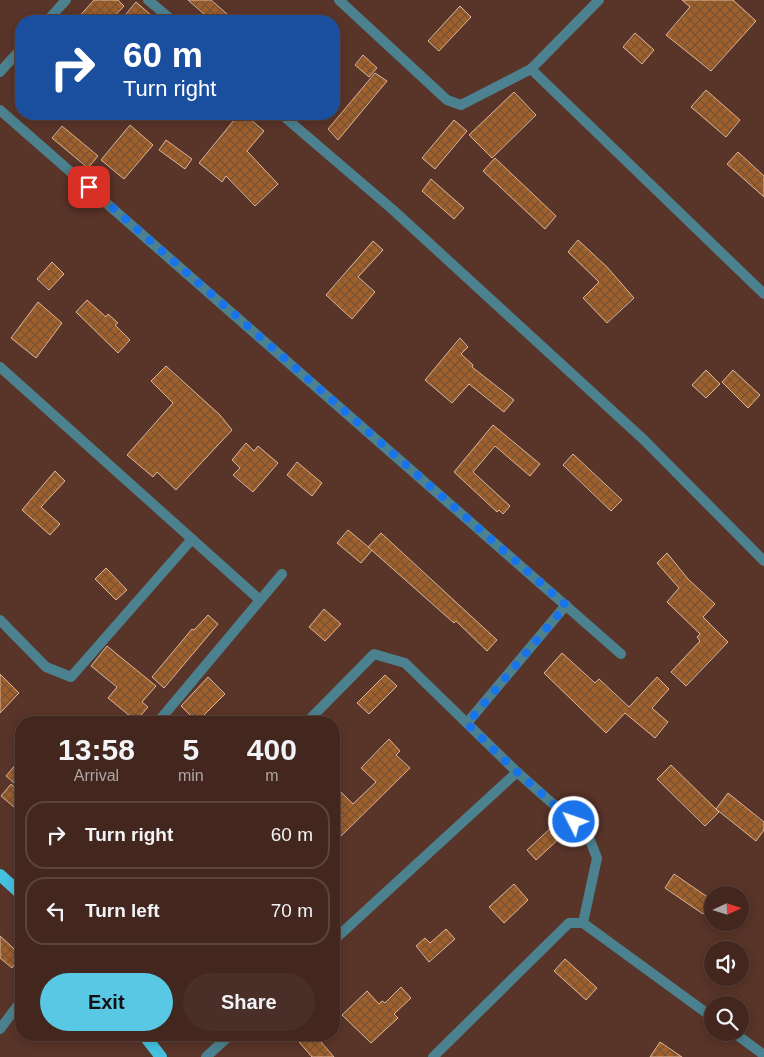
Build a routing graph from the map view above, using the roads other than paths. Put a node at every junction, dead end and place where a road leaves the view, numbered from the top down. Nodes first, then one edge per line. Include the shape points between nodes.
1 (66, 0) edge
2 (148, 0) edge
3 (340, 0) edge
4 (599, 0) edge
5 (52, 15) edge
6 (166, 15) edge
7 (15, 56) edge
8 (531, 69) junction
9 (0, 72) edge
10 (0, 110) edge
11 (288, 120) edge
12 (764, 294) edge
13 (0, 367) edge
14 (192, 539) junction
15 (764, 561) edge
16 (282, 574) dead end
17 (260, 600) junction
18 (566, 605) junction
19 (0, 620) edge
20 (621, 654) dead end
21 (163, 716) edge
22 (313, 716) edge
23 (467, 724) junction
24 (517, 772) junction
25 (0, 875) edge
26 (15, 887) edge
27 (583, 923) junction
28 (340, 934) edge
29 (15, 1009) edge
30 (704, 1011) edge
31 (0, 1029) edge
32 (149, 1041) edge
33 (223, 1041) edge
34 (746, 1041) edge
35 (764, 1055) edge
36 (161, 1057) edge
37 (206, 1057) edge
38 (432, 1057) edge

1 - 5 street
2 - 6 street
3 - 8 street via 447,100 461,105
4 - 8 street
7 - 9 street
8 - 12 street
10 - 18 street
11 - 15 street via 392,209 643,439
13 - 14 street
14 - 17 street
14 - 19 street via 70,678 46,667
16 - 17 street
17 - 21 street
18 - 20 street
18 - 23 street
22 - 23 street via 374,654 405,664
23 - 24 street
24 - 27 street via 588,835 597,858
24 - 28 street
25 - 26 main road
27 - 30 street
27 - 38 street via 568,923
29 - 31 street
32 - 36 main road
33 - 37 street
34 - 35 street

